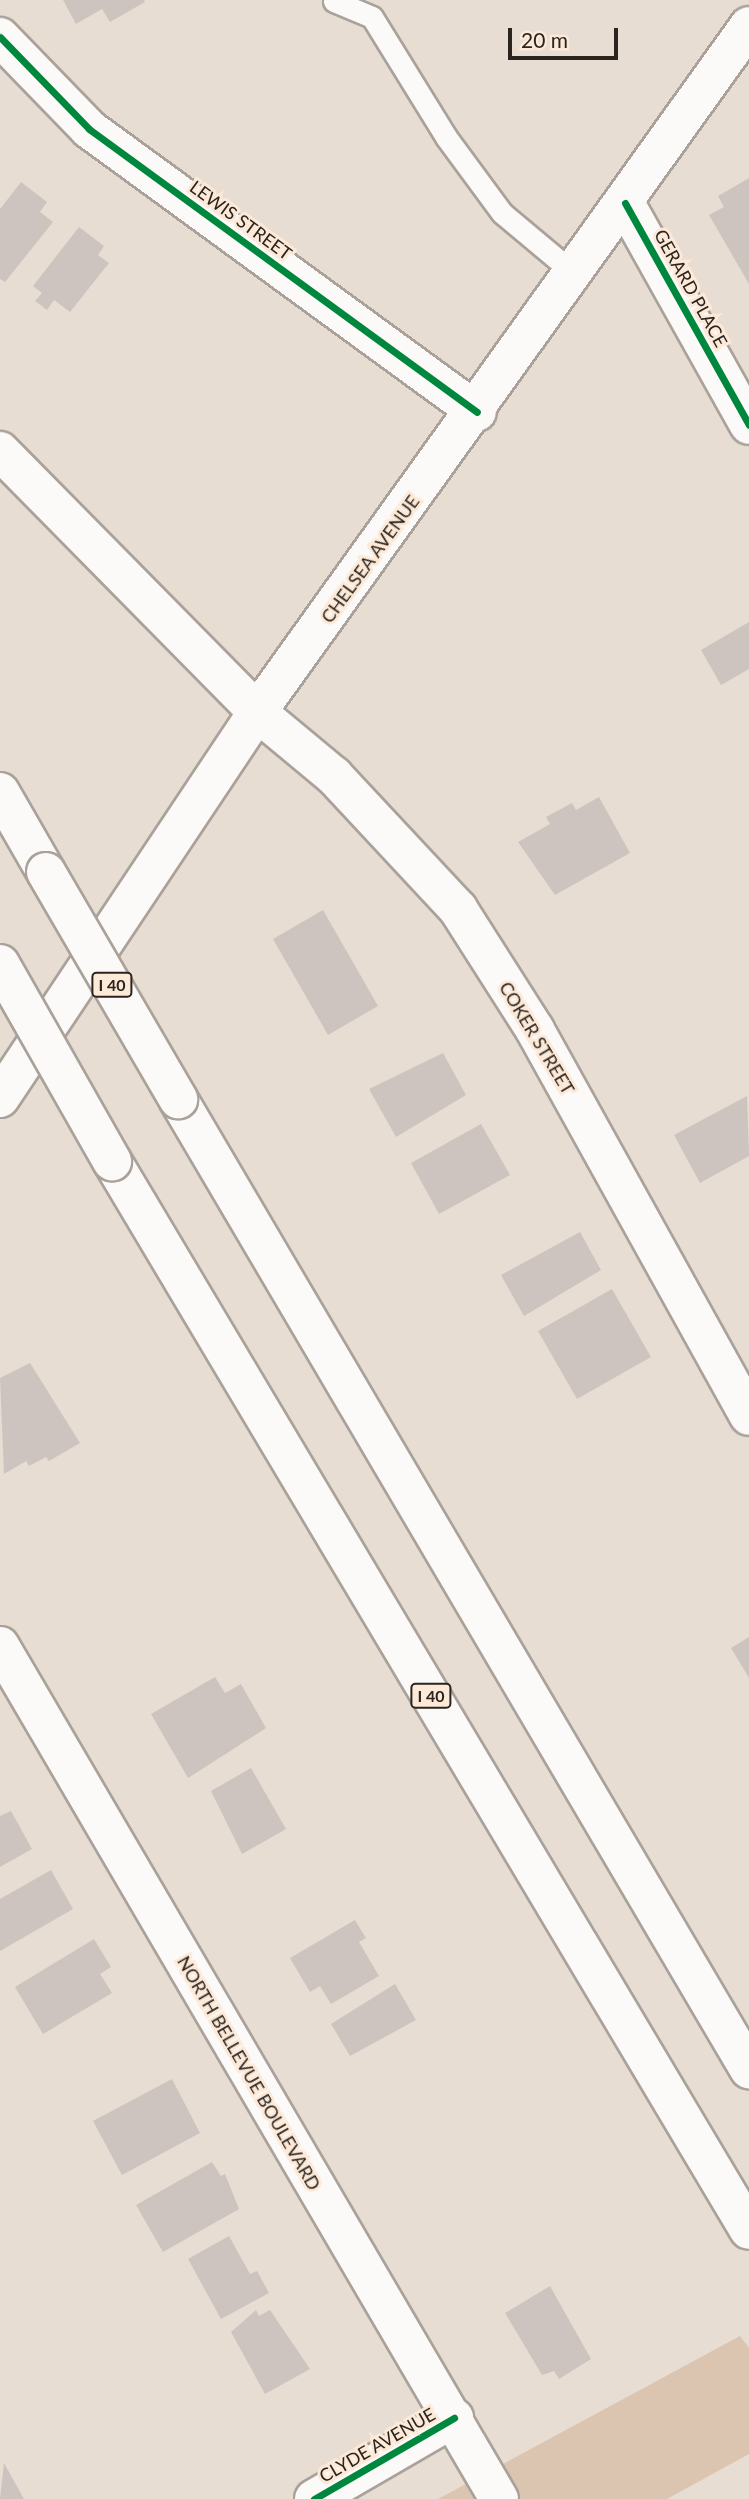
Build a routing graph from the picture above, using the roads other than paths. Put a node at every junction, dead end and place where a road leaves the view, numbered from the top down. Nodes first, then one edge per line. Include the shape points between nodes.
1 (334, 1) edge
2 (749, 26) edge
3 (0, 37) edge
4 (625, 204) junction
5 (575, 274) junction
6 (477, 412) junction
7 (749, 425) edge
8 (0, 450) edge
9 (257, 712) junction
10 (0, 792) edge
11 (0, 964) edge
12 (0, 1098) edge
13 (749, 1416) edge
14 (0, 1646) edge
15 (749, 2068) edge
16 (749, 2231) edge
17 (454, 2418) junction
18 (314, 2499) edge
19 (499, 2499) edge

1 - 5 lane via 372,17 446,137 502,213
2 - 4 main road, CHELSEA AVENUE
3 - 6 main road, LEWIS STREET via 89,129
4 - 5 main road, CHELSEA AVENUE
4 - 7 main road, GERARD PLACE
5 - 6 main road, CHELSEA AVENUE
6 - 9 main road, CHELSEA AVENUE
8 - 9 main road, COKER STREET
9 - 12 main road, CHELSEA AVENUE
9 - 13 main road, COKER STREET via 334,776 458,909 535,1030
10 - 15 main road, I 40, bridge
11 - 16 main road, I 40, bridge
14 - 17 main road, NORTH BELLEVUE BOULEVARD
17 - 18 main road, CLYDE AVENUE
17 - 19 main road, NORTH BELLEVUE BOULEVARD

